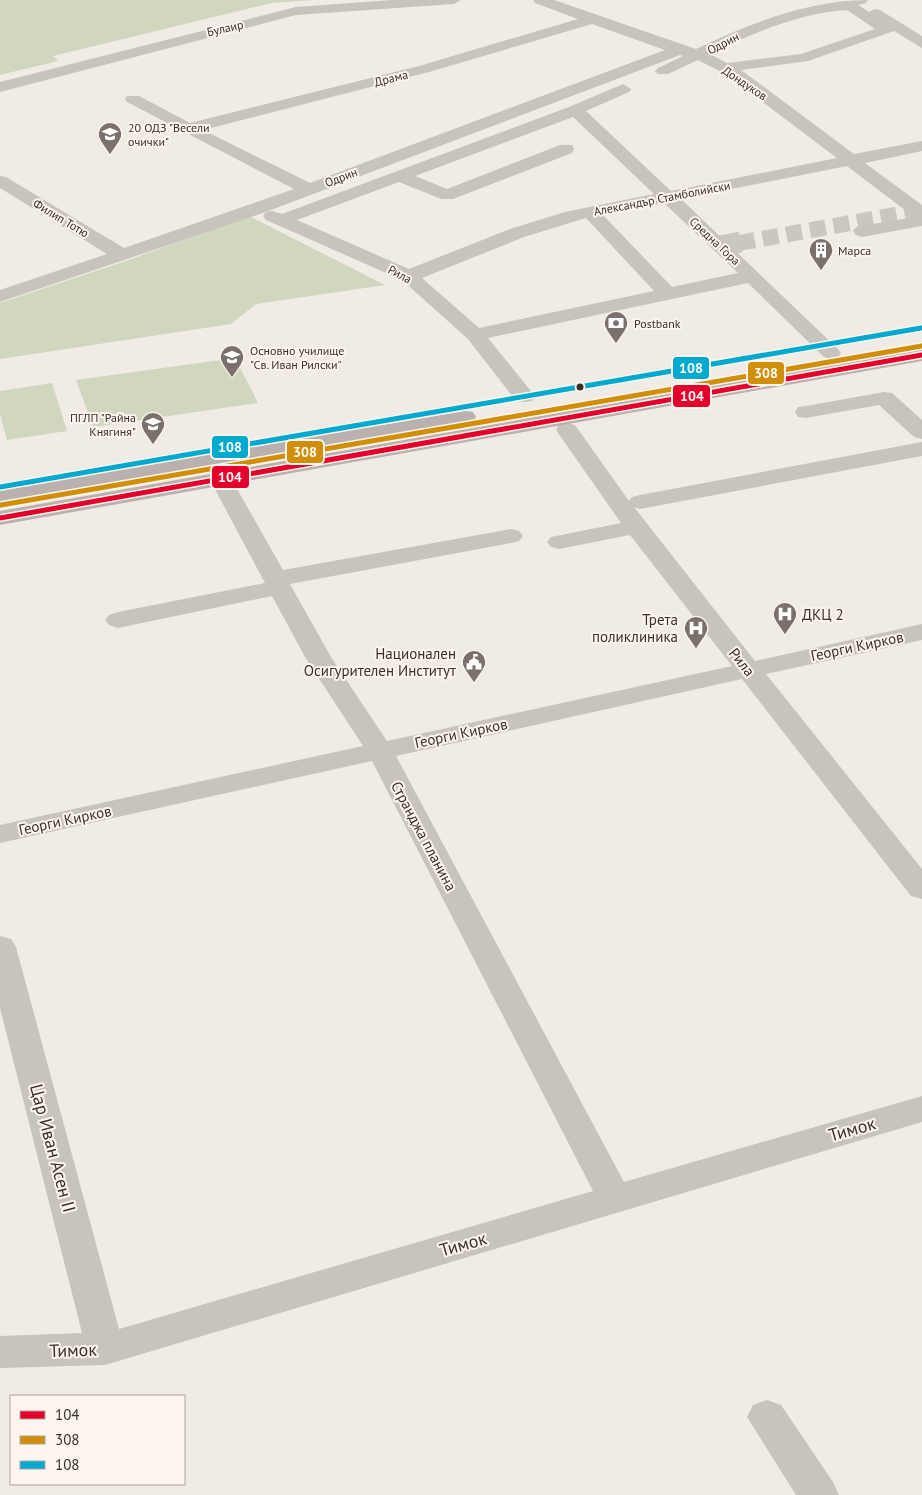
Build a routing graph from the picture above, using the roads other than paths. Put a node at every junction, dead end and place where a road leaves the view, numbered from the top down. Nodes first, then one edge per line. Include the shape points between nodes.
1 (454, 0) edge
2 (540, 0) edge
3 (857, 0) edge
4 (800, 13) junction
5 (592, 19) junction
6 (922, 43) edge
7 (679, 50) junction
8 (700, 55) junction
9 (724, 68) junction
10 (0, 87) edge
11 (133, 99) dead end
12 (575, 110) junction
13 (188, 129) junction
14 (922, 146) edge
15 (566, 149) dead end
16 (851, 160) junction
17 (400, 176) junction
18 (0, 181) edge
19 (308, 189) junction
20 (667, 197) junction
21 (257, 209) junction
22 (590, 212) junction
23 (922, 214) edge
24 (282, 220) junction
25 (922, 221) edge
26 (862, 231) dead end
27 (122, 255) junction
28 (409, 276) junction
29 (752, 276) junction
30 (667, 293) junction
31 (0, 296) edge
32 (475, 335) junction
33 (922, 338) edge
34 (831, 353) junction
35 (922, 355) edge
36 (518, 388) dead end
37 (806, 412) dead end
38 (567, 430) dead end
39 (922, 432) edge
40 (922, 449) edge
41 (221, 480) junction
42 (0, 496) edge
43 (638, 514) junction
44 (0, 518) edge
45 (511, 536) dead end
46 (560, 542) dead end
47 (278, 583) junction
48 (118, 620) dead end
49 (922, 632) edge
50 (748, 670) junction
51 (380, 751) junction
52 (0, 834) edge
53 (922, 889) edge
54 (0, 949) edge
55 (922, 1109) edge
56 (616, 1199) junction
57 (105, 1349) junction
58 (0, 1352) edge
59 (767, 1416) dead end
60 (819, 1495) edge

1 - 10 street, Булаир via 296,11
2 - 5 street, Дондуков
3 - 4 street, Одрин
3 - 6 street
4 - 8 street, Одрин via 738,35
4 - 9 street via 850,6 887,30 802,58
5 - 7 street, Дондуков
5 - 13 street, Драма via 424,70
7 - 8 street, Дондуков
7 - 19 street, Одрин
8 - 9 street, Дондуков
8 - 12 street, Одрин
9 - 16 street, Дондуков
11 - 13 street
12 - 17 street, Одрин
12 - 20 street, Средна Гора
13 - 19 street
14 - 16 street, Александър Стамболийски
15 - 17 street via 447,195
16 - 20 street, Александър Стамболийски
16 - 23 street, Дондуков
17 - 24 street, Одрин
18 - 27 street, Филип Тотю
19 - 21 street, Одрин
20 - 22 street, Александър Стамболийски
20 - 29 street, Средна Гора
21 - 24 street, Рила
21 - 27 street, Одрин
22 - 28 street, Александър Стамболийски via 517,232
22 - 30 street
24 - 28 street, Рила
25 - 26 street
27 - 31 street, Одрин
28 - 32 street, Рила
29 - 30 street
29 - 34 street, Средна Гора
30 - 32 street
32 - 36 street, Рила
33 - 34 main road
34 - 42 main road
35 - 41 main road
37 - 39 street via 884,398
38 - 43 street, Рила via 598,474
40 - 43 street
41 - 44 main road
41 - 47 street, Странджа планина
43 - 46 street
43 - 50 street, Рила
45 - 47 street
47 - 48 street
47 - 51 street, Странджа планина via 318,657
49 - 50 street, Георги Кирков
50 - 51 street, Георги Кирков
50 - 53 street, Рила
51 - 52 street, Георги Кирков
51 - 56 street, Странджа планина
54 - 57 street, Цар Иван Асен II
55 - 56 street, Тимок
56 - 57 street, Тимок
57 - 58 street, Тимок
59 - 60 street

